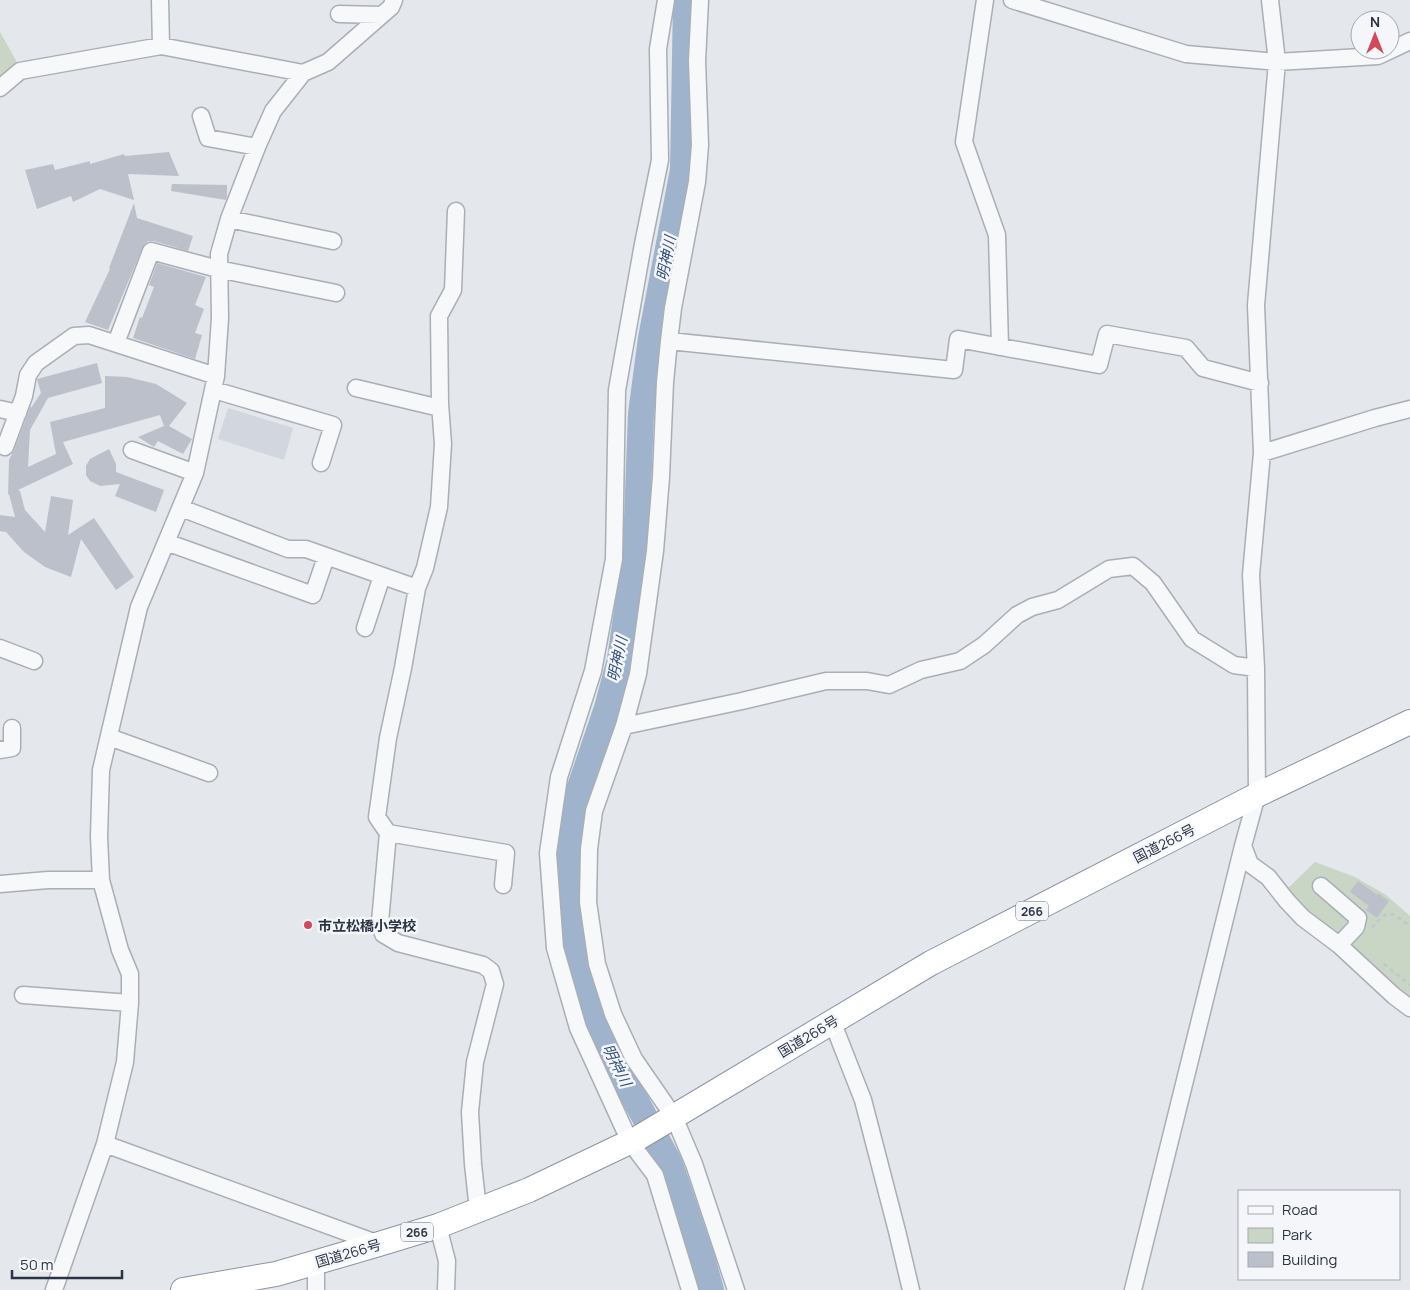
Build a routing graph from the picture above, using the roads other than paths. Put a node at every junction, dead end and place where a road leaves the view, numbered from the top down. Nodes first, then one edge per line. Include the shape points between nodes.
1 (160, 0) edge
2 (394, 0) edge
3 (666, 0) edge
4 (700, 0) edge
5 (986, 0) edge
6 (1012, 0) edge
7 (1270, 0) edge
8 (338, 14) dead end
9 (382, 15) junction
10 (1410, 41) edge
11 (161, 46) junction
12 (1277, 62) junction
13 (303, 73) junction
14 (0, 88) edge
15 (201, 116) dead end
16 (257, 147) junction
17 (456, 211) dead end
18 (229, 219) junction
19 (333, 241) dead end
20 (218, 269) junction
21 (336, 293) dead end
22 (669, 341) junction
23 (116, 343) junction
24 (1000, 347) junction
25 (215, 383) junction
26 (1260, 383) junction
27 (356, 388) dead end
28 (440, 408) junction
29 (0, 409) edge
30 (1410, 409) edge
31 (18, 413) junction
32 (5, 447) dead end
33 (132, 450) dead end
34 (1262, 453) junction
35 (321, 462) dead end
36 (195, 473) junction
37 (181, 508) junction
38 (166, 542) junction
39 (326, 557) junction
40 (382, 576) junction
41 (417, 588) junction
42 (366, 628) dead end
43 (0, 648) edge
44 (34, 661) dead end
45 (1256, 668) junction
46 (1410, 722) edge
47 (624, 726) junction
48 (12, 728) dead end
49 (109, 737) junction
50 (0, 750) edge
51 (209, 773) dead end
52 (1257, 795) junction
53 (388, 833) junction
54 (1243, 846) junction
55 (101, 880) junction
56 (0, 884) edge
57 (503, 884) dead end
58 (1321, 886) dead end
59 (1339, 945) junction
60 (23, 994) dead end
61 (130, 1003) junction
62 (1410, 1008) edge
63 (832, 1021) junction
64 (669, 1120) junction
65 (634, 1140) junction
66 (105, 1144) junction
67 (478, 1210) junction
68 (438, 1226) junction
69 (379, 1244) junction
70 (316, 1262) junction
71 (54, 1290) edge
72 (183, 1290) edge
73 (316, 1290) edge
74 (446, 1290) edge
75 (690, 1290) edge
76 (736, 1290) edge
77 (911, 1290) edge
78 (1133, 1290) edge

1 - 11 street
2 - 9 street
3 - 65 street via 658,49 660,160 617,390 614,559 593,671 559,777 548,853 555,948 578,1028
4 - 22 street via 696,61 700,145 697,182
5 - 24 street via 964,142 998,235
6 - 12 street via 1186,54
7 - 12 street
8 - 9 street
9 - 13 street via 328,62
10 - 12 street via 1378,56
11 - 13 street
11 - 14 street via 20,71
12 - 26 street via 1256,305
13 - 16 street via 274,111
15 - 16 street via 208,138
16 - 18 street
17 - 28 street via 453,290 439,316
18 - 19 street
18 - 20 street
20 - 21 street
20 - 23 street via 151,251
20 - 25 street via 220,318
22 - 24 street via 954,370 958,339
22 - 47 street via 655,551 638,674
23 - 25 street
23 - 31 street via 89,334 74,336 36,362 28,375
24 - 26 street via 1099,365 1107,334 1186,348 1203,368
25 - 35 street via 333,424
25 - 36 street
26 - 34 street
27 - 28 street
28 - 41 street via 443,444 439,507
29 - 31 street
30 - 34 street
31 - 32 street
33 - 36 street
34 - 45 street via 1251,575
36 - 37 street
37 - 38 street
37 - 39 street via 288,549 306,549
38 - 39 street via 313,595
38 - 49 street via 139,607
39 - 40 street
40 - 41 street
40 - 42 street
41 - 53 street via 380,788 377,817
43 - 44 street
45 - 47 street via 1234,664 1192,639 1153,584 1132,566 1110,569 1058,600 1017,615 984,645 960,661 921,670 889,685 866,681 826,681
45 - 52 street
46 - 52 highway, 国道266号 / 266
47 - 64 street via 594,811 588,902 597,964 613,1014
48 - 50 street via 12,748
49 - 51 street
49 - 55 street via 101,770
52 - 54 street
52 - 63 highway, 国道266号 / 266 via 931,963
53 - 57 street via 506,853
53 - 67 street via 380,922 383,934 398,943 483,965 491,971 495,984 475,1062 470,1112
54 - 59 street via 1250,864 1268,877 1303,918
54 - 78 street
55 - 56 street
55 - 61 street via 130,974
58 - 59 street via 1358,918 1356,927
59 - 62 street
60 - 61 street
61 - 66 street via 125,1062
63 - 64 highway, 国道266号 / 266
63 - 77 street via 863,1100
64 - 65 highway, 国道266号 / 266
64 - 76 street via 694,1164
65 - 67 highway, 国道266号 / 266 via 529,1190
65 - 75 street via 655,1175
66 - 69 street
66 - 71 street
67 - 68 highway, 国道266号 / 266
68 - 69 highway, 国道266号 / 266
68 - 74 street via 447,1260
69 - 70 highway, 国道266号 / 266
70 - 72 highway, 国道266号 / 266 via 276,1274
70 - 73 street

